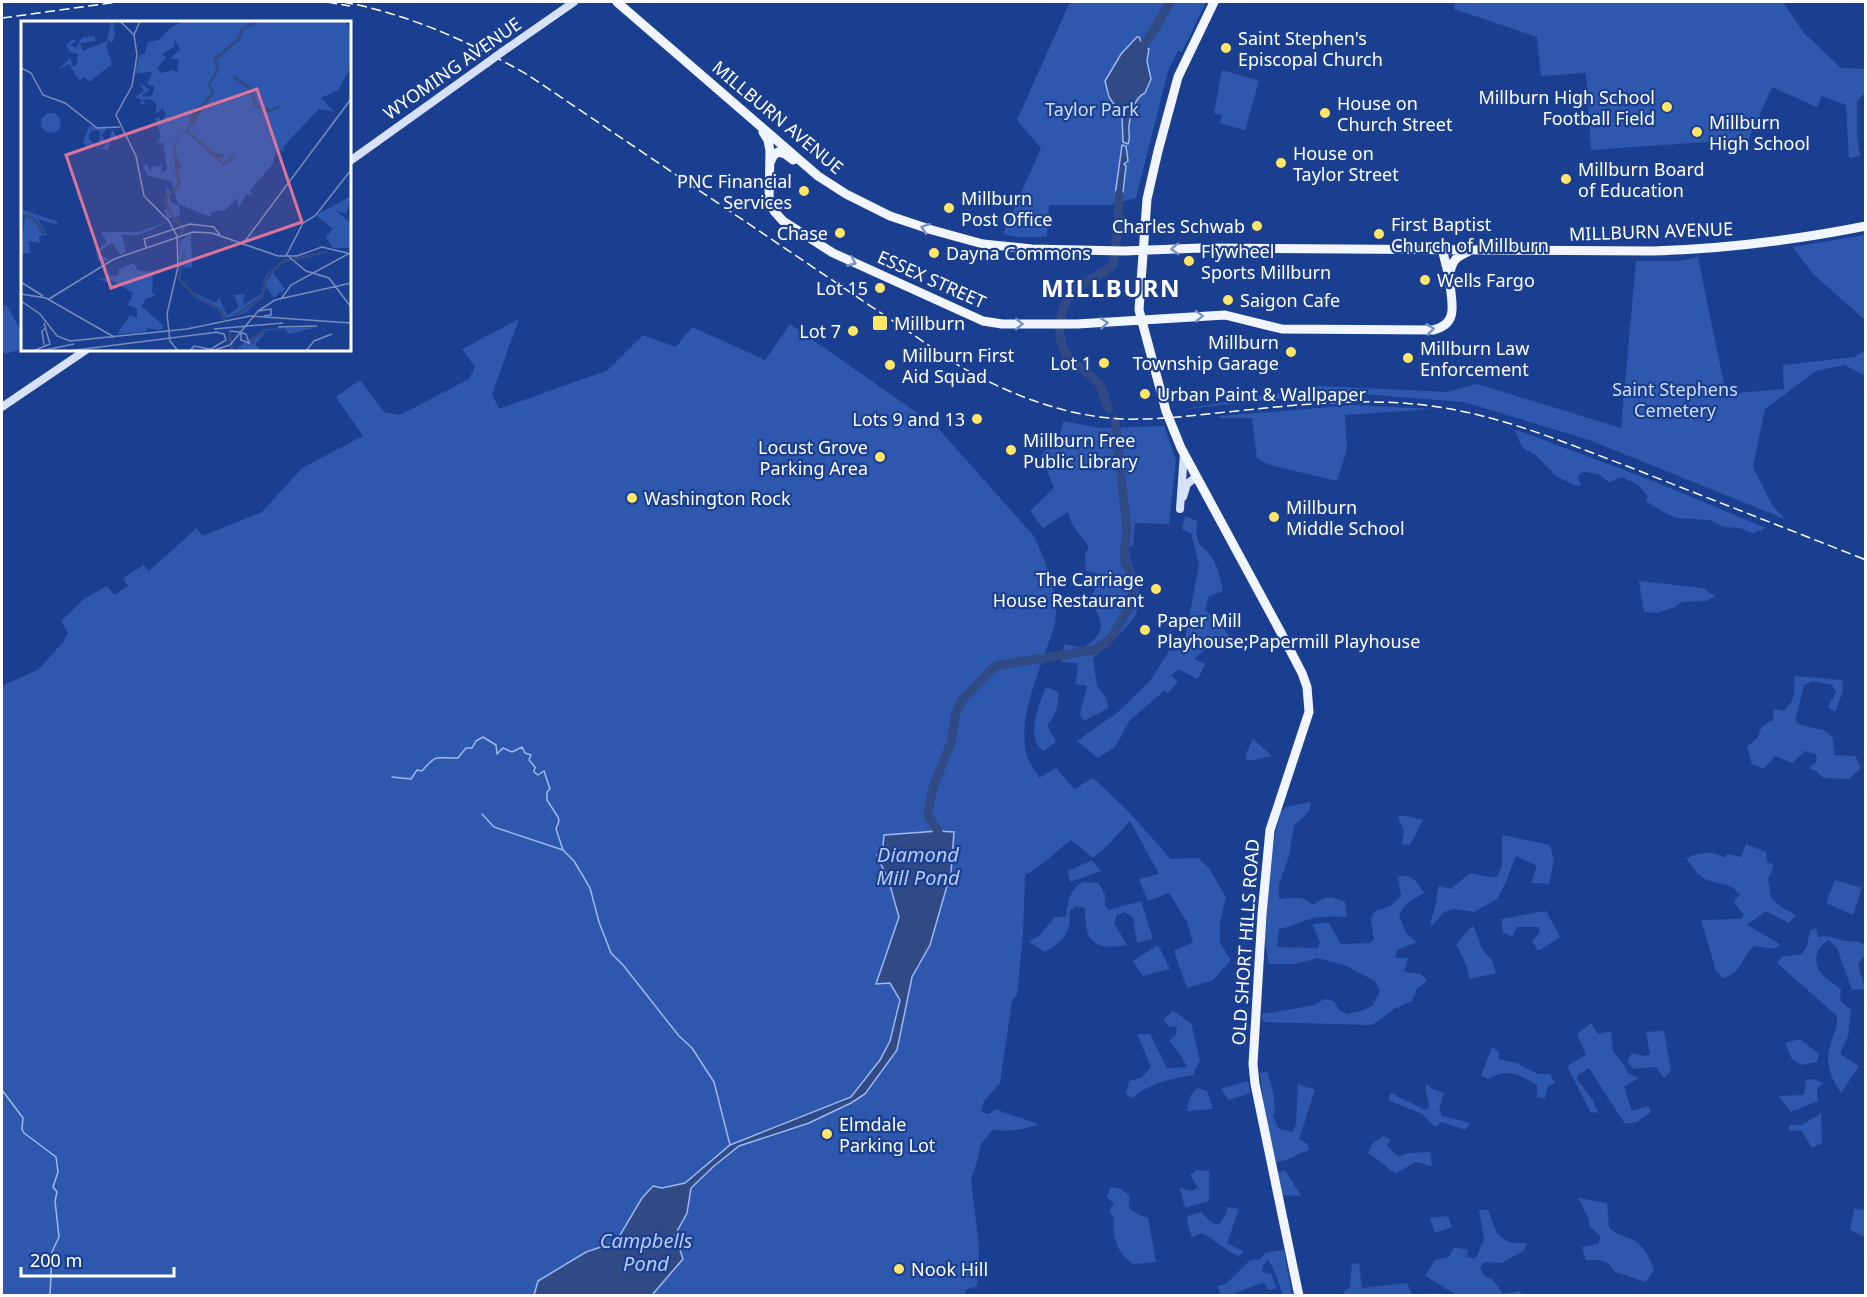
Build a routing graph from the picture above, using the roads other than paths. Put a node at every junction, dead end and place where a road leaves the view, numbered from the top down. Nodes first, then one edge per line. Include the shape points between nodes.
1 (574, 2) edge
2 (617, 2) edge
3 (1214, 2) edge
4 (758, 125) junction
5 (351, 160) edge
6 (770, 164) junction
7 (818, 176) junction
8 (1866, 226) edge
9 (1442, 249) junction
10 (1471, 250) junction
11 (1142, 252) junction
12 (1449, 276) junction
13 (1140, 320) junction
14 (85, 351) edge
15 (2, 407) edge
16 (1184, 453) junction
17 (1194, 474) junction
18 (1181, 480) junction
19 (1299, 1296) edge

1 - 5 main road, WYOMING AVENUE, bridge
2 - 4 main road, MILLBURN AVENUE
3 - 11 main road, OLD SHORT HILLS ROAD via 1173,93 1148,193
4 - 6 main road, ESSEX STREET via 768,140
4 - 7 main road, MILLBURN AVENUE
6 - 7 main road via 781,152
6 -> 13 main road, ESSEX STREET via 768,195 783,221 833,253 983,321 1066,325
11 -> 7 main road, MILLBURN AVENUE via 1032,249 969,241 890,216
8 - 10 main road, MILLBURN AVENUE via 1695,250
9 - 10 main road, MILLBURN AVENUE
9 -> 11 main road, MILLBURN AVENUE via 1201,248
9 - 12 main road
10 - 12 main road via 1455,260
11 - 13 main road, OLD SHORT HILLS ROAD
13 -> 12 main road, ESSEX STREET via 1225,315 1282,329 1433,330 1446,324 1452,312
13 - 16 main road, OLD SHORT HILLS ROAD via 1166,411
14 - 15 main road
16 - 17 main road, OLD SHORT HILLS ROAD
16 - 18 main road
17 - 18 main road
17 - 18 main road via 1180,509
17 - 19 main road, OLD SHORT HILLS ROAD via 1302,672 1308,700 1304,729 1270,830 1253,1064

